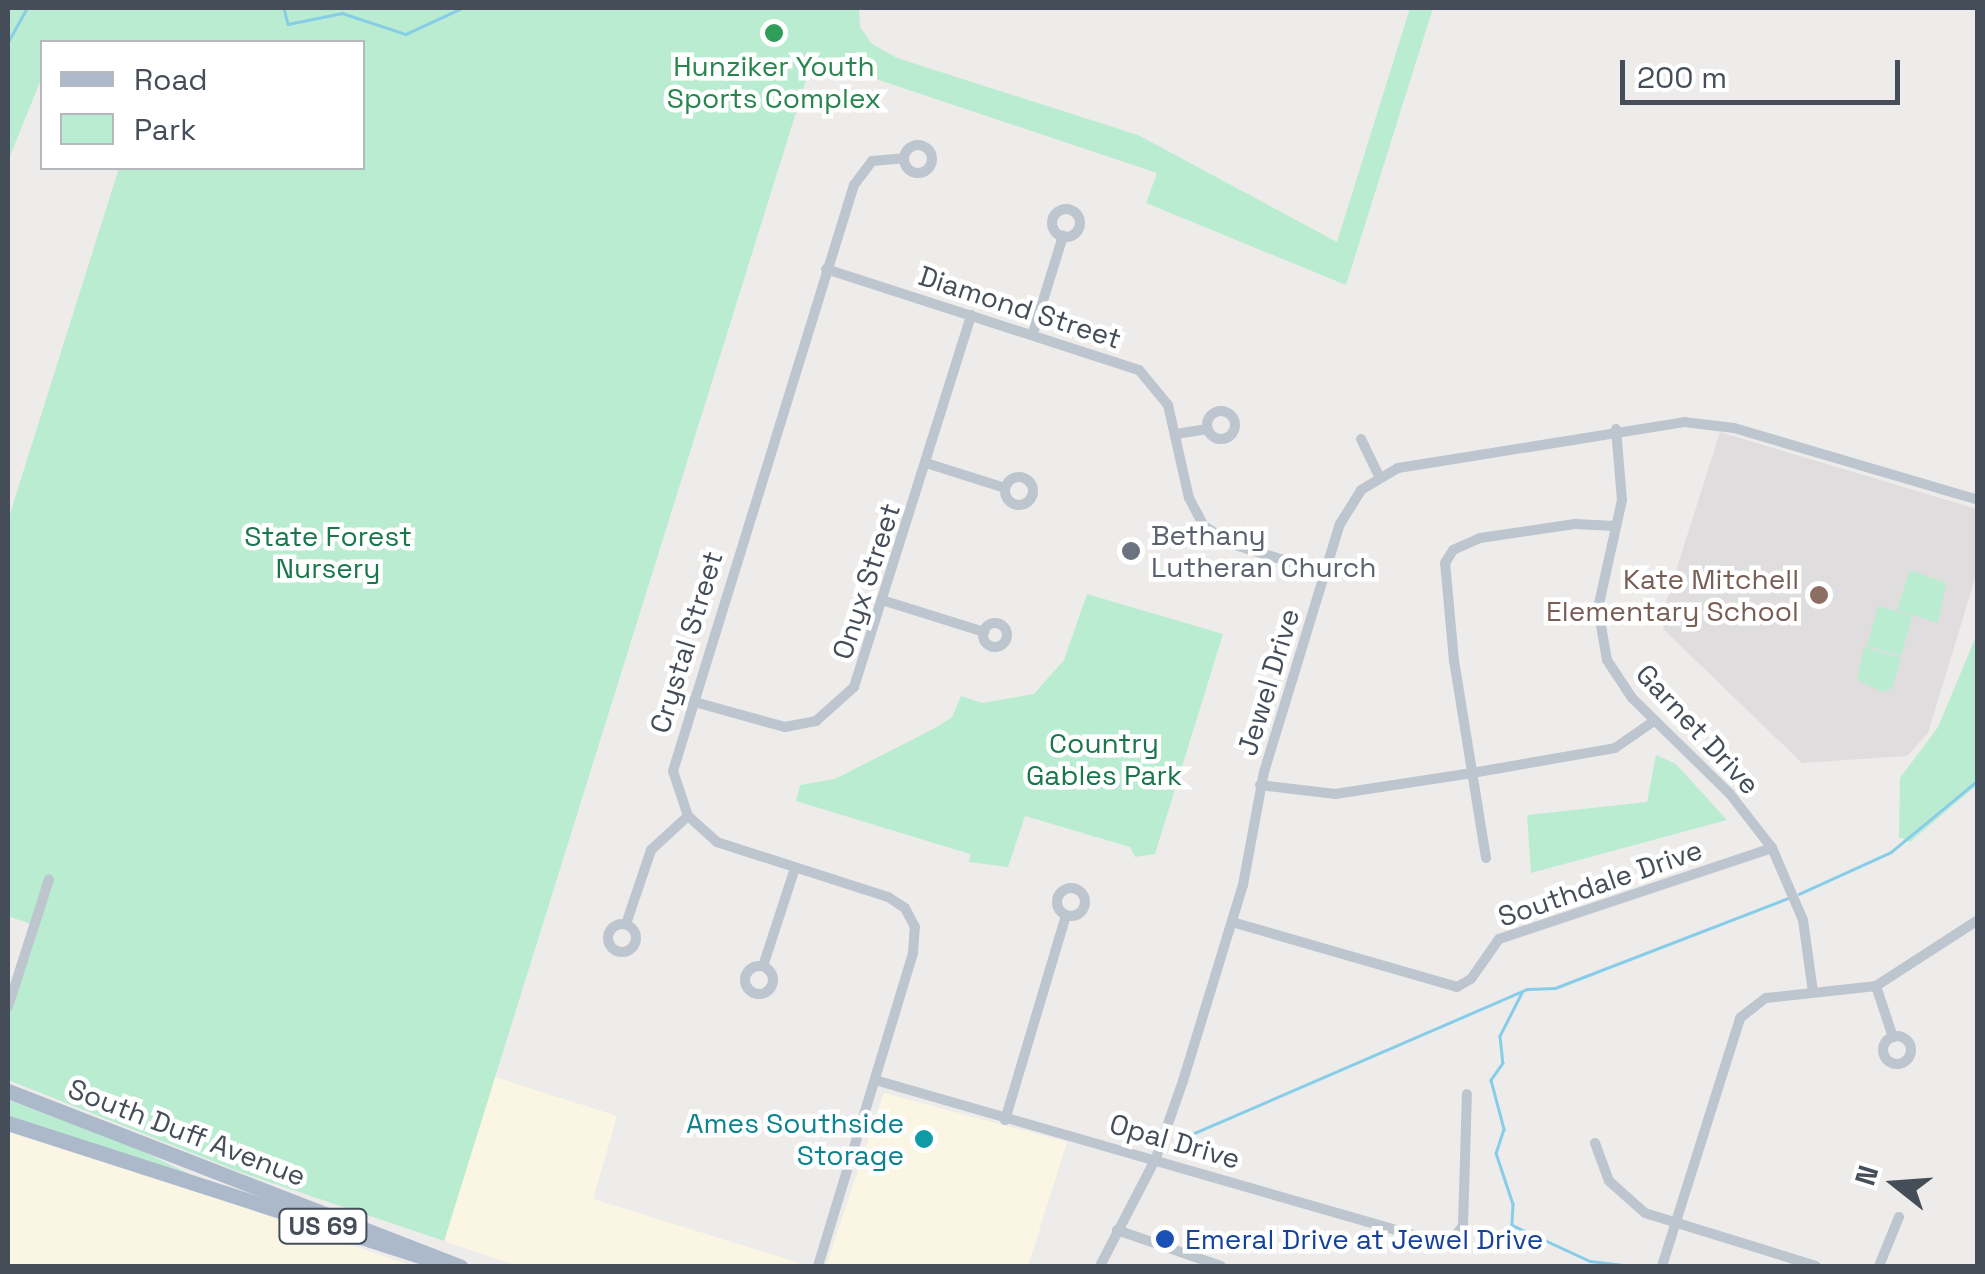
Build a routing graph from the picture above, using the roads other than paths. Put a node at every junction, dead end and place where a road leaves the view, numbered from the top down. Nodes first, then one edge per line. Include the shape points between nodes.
1 (904, 158) dead end
2 (1063, 236) dead end
3 (826, 269) junction
4 (971, 314) junction
5 (1033, 333) junction
6 (1208, 428) dead end
7 (1616, 428) junction
8 (1176, 434) junction
9 (1362, 439) dead end
10 (926, 463) junction
11 (1379, 476) junction
12 (1006, 488) dead end
13 (1978, 500) edge
14 (1616, 526) junction
15 (1325, 573) junction
16 (884, 601) junction
17 (984, 632) dead end
18 (691, 701) junction
19 (1654, 720) junction
20 (1472, 773) junction
21 (1260, 786) junction
22 (688, 816) junction
23 (1772, 848) junction
24 (1486, 858) dead end
25 (794, 868) junction
26 (48, 879) dead end
27 (1066, 916) dead end
28 (1978, 920) edge
29 (1232, 922) junction
30 (626, 924) dead end
31 (763, 966) dead end
32 (1876, 986) junction
33 (1813, 992) junction
34 (8, 1007) edge
35 (1893, 1037) dead end
36 (875, 1080) junction
37 (8, 1091) edge
38 (1468, 1094) dead end
39 (1005, 1120) junction
40 (8, 1123) edge
41 (1595, 1142) dead end
42 (1156, 1158) junction
43 (1900, 1217) dead end
44 (1675, 1223) junction
45 (1117, 1230) junction
46 (460, 1266) edge
47 (818, 1266) edge
48 (1100, 1266) edge
49 (1221, 1266) edge
50 (1662, 1266) edge
51 (1816, 1266) edge
52 (1880, 1266) edge

1 - 3 street, Crystal Street via 880,158 858,174
2 - 5 street
3 - 4 street, Diamond Street
3 - 18 street, Crystal Street
4 - 5 street, Diamond Street
4 - 10 street, Onyx Street
5 - 8 street, Diamond Street via 1139,370 1161,389
6 - 8 street
7 - 11 street
7 - 13 street via 1664,422 1734,428
7 - 14 street, Garnet Drive via 1622,489
8 - 15 street, Diamond Street via 1189,498 1204,526 1232,544
9 - 11 street
10 - 12 street
10 - 16 street, Onyx Street
11 - 15 street, Jewel Drive via 1348,505
14 - 19 street, Garnet Drive via 1600,592 1602,640 1618,679
14 - 20 street via 1575,524 1480,538 1453,550 1445,562
15 - 21 street, Jewel Drive
16 - 17 street
16 - 18 street, Onyx Street via 854,687 816,720 768,726
18 - 22 street, Crystal Street via 674,771
19 - 20 street via 1615,748
19 - 23 street, Garnet Drive via 1730,794
20 - 21 street via 1334,794
20 - 24 street
21 - 29 street, Jewel Drive
22 - 25 street via 718,842
22 - 30 street via 652,850
23 - 29 street, Southdale Drive via 1499,939 1471,979 1457,987
23 - 33 street, Garnet Drive via 1802,920
25 - 31 street
25 - 36 street via 888,897 912,917 916,940
26 - 34 street
27 - 39 street
28 - 32 street
29 - 42 street, Jewel Drive
32 - 33 street
32 - 35 street
33 - 44 street via 1766,998 1740,1018
36 - 39 street, Opal Drive
36 - 47 street
37 - 46 main road, South Duff Avenue / US 69
38 - 42 street, Opal Drive via 1458,1238 1435,1244
39 - 42 street, Opal Drive
40 - 46 main road, South Duff Avenue / US 69 via 396,1252
41 - 44 street via 1609,1180 1625,1200
42 - 45 street, Jewel Drive
43 - 52 street
44 - 50 street
44 - 51 street
45 - 48 street, Jewel Drive
45 - 49 street

